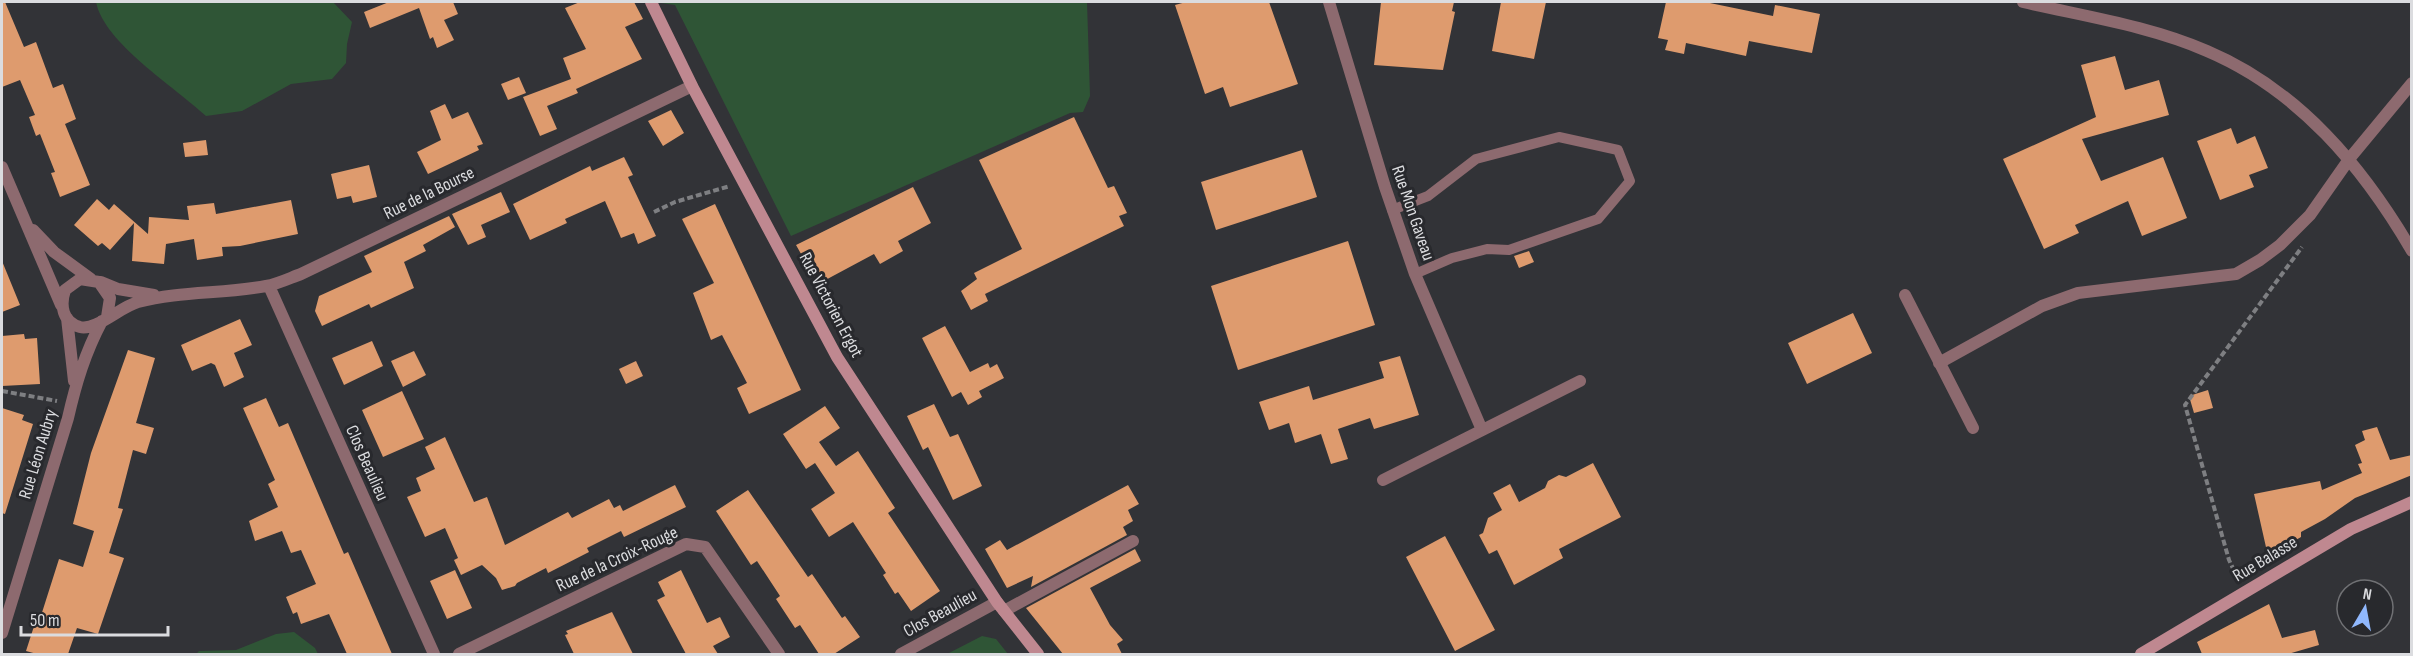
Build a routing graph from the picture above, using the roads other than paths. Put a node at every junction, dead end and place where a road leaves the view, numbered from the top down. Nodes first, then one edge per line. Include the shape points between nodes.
1 (651, 2) edge
2 (1329, 2) edge
3 (2023, 2) edge
4 (2412, 83) edge
5 (692, 86) junction
6 (2350, 158) junction
7 (2, 167) edge
8 (1392, 210) junction
9 (28, 225) junction
10 (2412, 251) edge
11 (1415, 274) junction
12 (95, 280) junction
13 (268, 286) junction
14 (1905, 295) dead end
15 (170, 296) junction
16 (62, 306) junction
17 (67, 318) junction
18 (104, 319) junction
19 (1939, 363) junction
20 (1580, 381) dead end
21 (74, 388) junction
22 (1973, 428) dead end
23 (1482, 430) junction
24 (1383, 480) dead end
25 (2412, 502) edge
26 (1133, 542) dead end
27 (1000, 607) junction
28 (2, 633) edge
29 (434, 654) edge
30 (459, 654) edge
31 (779, 654) edge
32 (901, 654) edge
33 (1038, 654) edge
34 (2142, 654) edge

1 - 5 street, Rue Victorien Ergot
2 - 8 street, Rue Mon Gaveau
3 - 6 street via 2171,38 2239,65 2298,108
4 - 6 street
5 - 13 street, Rue de la Bourse via 301,274
5 - 27 street, Rue Victorien Ergot via 837,357
6 - 10 street via 2385,205
6 - 19 street via 2310,215 2280,246 2236,274 2078,293 2042,306
7 - 9 street, Rue de la Bourse
8 - 11 street, Rue Mon Gaveau
8 - 11 lane via 1428,196 1476,159 1559,137 1618,150 1630,181 1598,219 1509,250 1487,249 1452,258
9 - 12 street, Rue de la Bourse via 54,252
9 - 16 street, Rue de la Bourse
11 - 23 street, Rue Mon Gaveau
12 - 15 street, Rue de la Bourse via 140,294
12 - 16 street via 71,283 65,290
12 - 18 street via 111,298
13 - 15 street, Rue de la Bourse
13 - 29 street, Clos Beaulieu
14 - 19 street
15 - 18 street, Rue de la Bourse via 135,303
16 - 17 street
17 - 18 street via 88,328
17 - 21 street, Rue Léon Aubry
18 - 21 street, Rue Léon Aubry via 87,348
19 - 22 street
20 - 23 street
21 - 28 street, Rue Léon Aubry
23 - 24 street
25 - 34 street, Rue Balasse via 2351,529
26 - 27 street
27 - 32 street, Clos Beaulieu
27 - 33 street, Rue Victorien Ergot
30 - 31 street, Rue de la Croix-Rouge via 686,544 705,547

